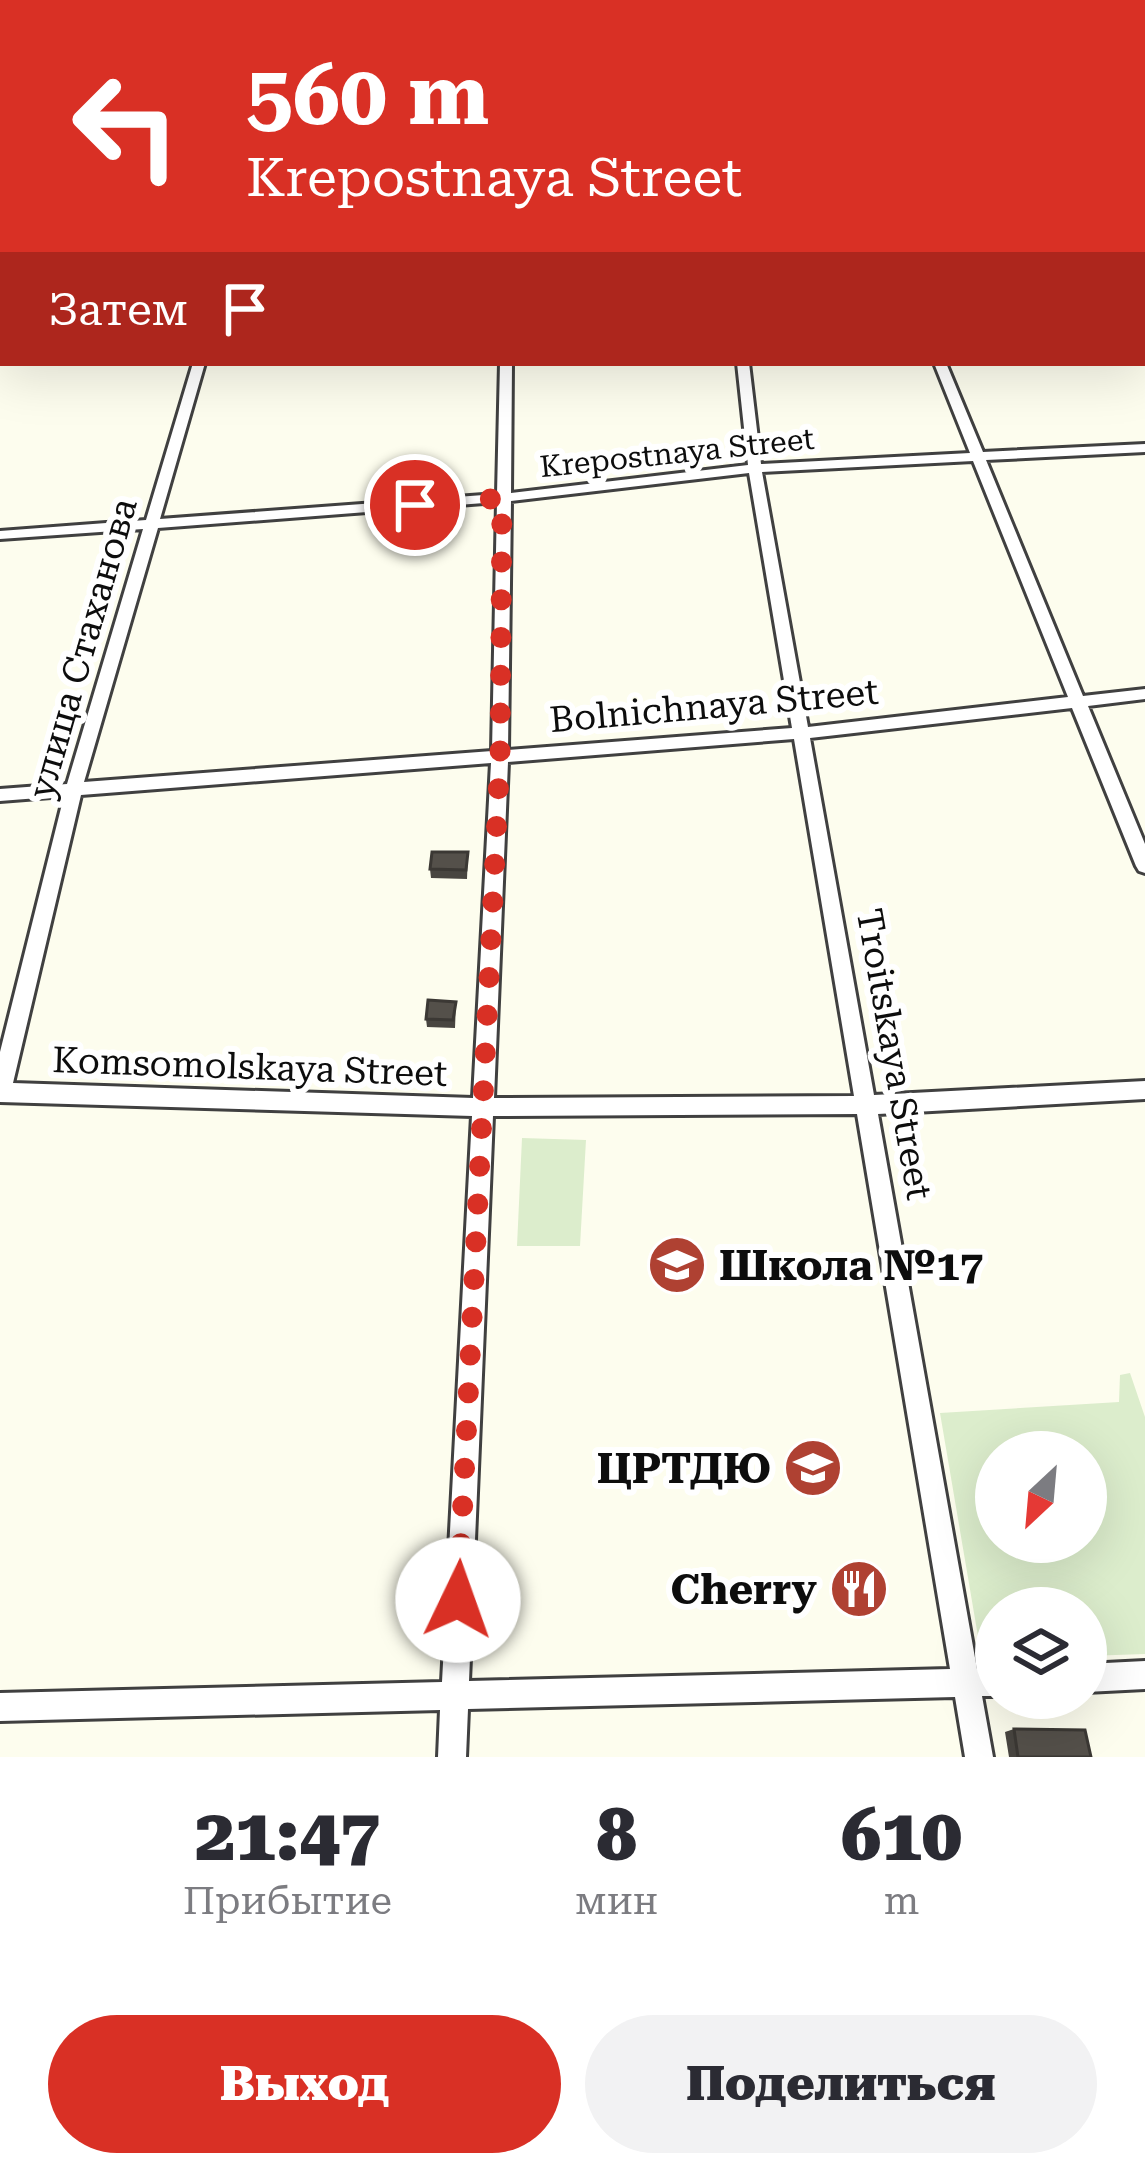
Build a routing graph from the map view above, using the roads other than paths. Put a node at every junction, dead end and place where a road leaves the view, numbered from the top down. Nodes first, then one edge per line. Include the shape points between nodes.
1 (198, 366) edge
2 (506, 366) edge
3 (743, 366) edge
4 (941, 366) edge
5 (1145, 448) edge
6 (975, 455) junction
7 (755, 468) junction
8 (502, 498) junction
9 (153, 525) junction
10 (0, 535) edge
11 (1145, 694) edge
12 (1075, 699) junction
13 (802, 733) junction
14 (500, 757) junction
15 (74, 789) junction
16 (0, 795) edge
17 (1145, 866) edge
18 (1145, 1090) edge
19 (0, 1092) edge
20 (868, 1105) junction
21 (482, 1107) junction
22 (975, 1647) edge
23 (1145, 1675) edge
24 (1107, 1677) edge
25 (975, 1682) edge
26 (453, 1695) junction
27 (0, 1707) edge
28 (981, 1719) edge
29 (452, 1757) edge
30 (979, 1757) edge

1 - 9 street, улица Стаханова
2 - 8 street
3 - 7 street, Troitskaya Street
4 - 6 street
5 - 6 street, Krepostnaya Street
6 - 7 street, Krepostnaya Street
6 - 12 street
7 - 8 street, Krepostnaya Street
7 - 13 street, Troitskaya Street
8 - 9 street, Krepostnaya Street
8 - 14 street
9 - 10 street, Krepostnaya Street
9 - 15 street, улица Стаханова
11 - 12 street, Bolnichnaya Street
12 - 13 street, Bolnichnaya Street
12 - 17 street
13 - 14 street, Bolnichnaya Street
13 - 20 street, Troitskaya Street
14 - 15 street, Bolnichnaya Street
14 - 21 street
15 - 16 street, Bolnichnaya Street
15 - 19 street, улица Стаханова
18 - 20 street, Komsomolskaya Street
19 - 21 street, Komsomolskaya Street
20 - 21 street, Komsomolskaya Street
20 - 22 street, Troitskaya Street
21 - 26 street
23 - 24 street
25 - 26 street
26 - 27 street
26 - 29 street
28 - 30 street, Troitskaya Street

